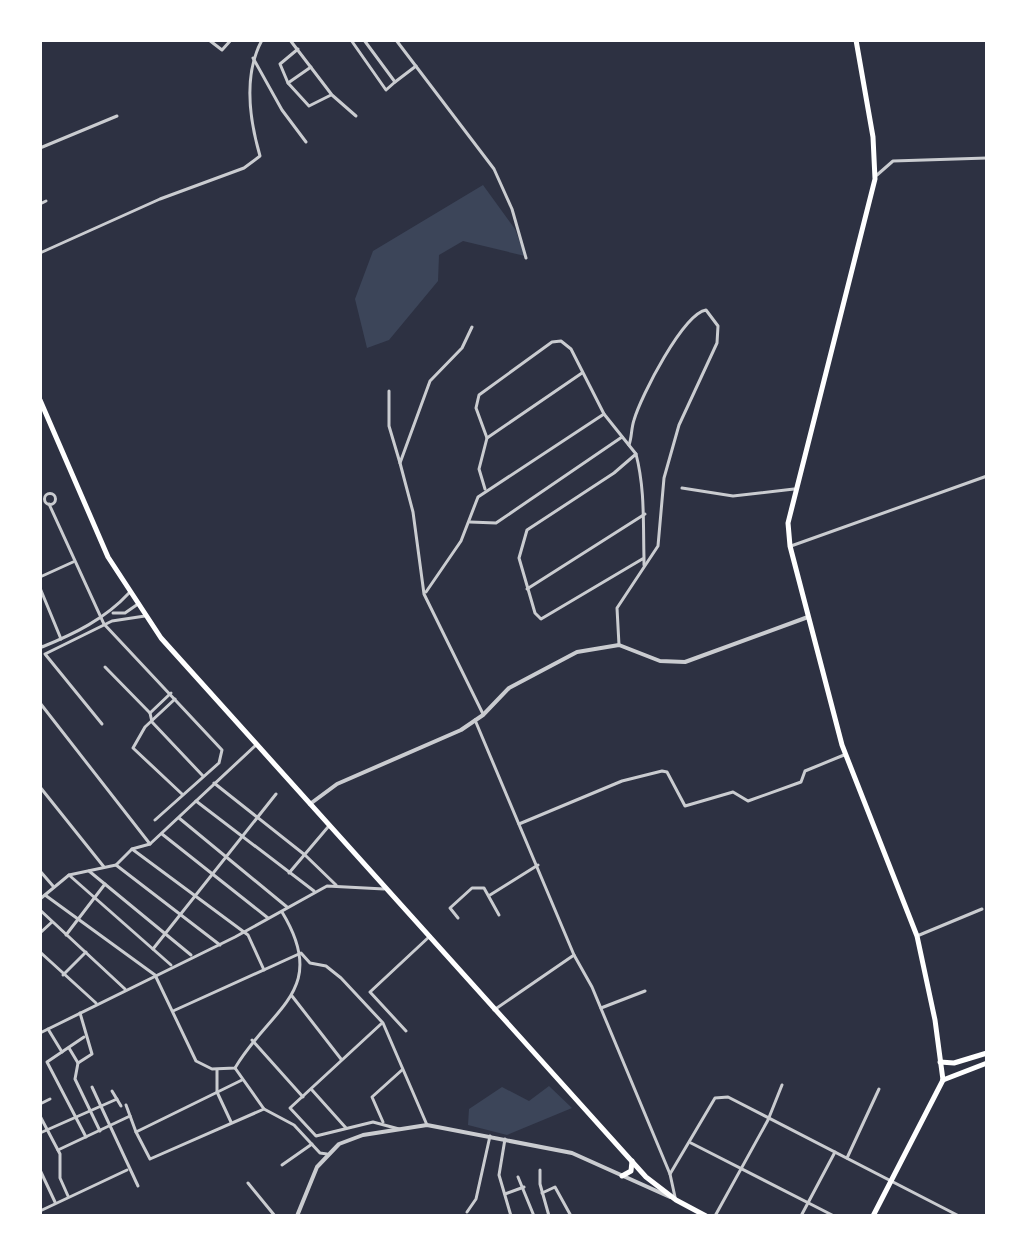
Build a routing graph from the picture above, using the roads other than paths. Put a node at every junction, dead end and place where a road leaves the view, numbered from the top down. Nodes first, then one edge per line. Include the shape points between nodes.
1 (209, 40) edge
2 (231, 40) edge
3 (262, 40) edge
4 (290, 40) edge
5 (351, 40) edge
6 (364, 40) edge
7 (396, 40) edge
8 (856, 40) edge
9 (298, 49) junction
10 (253, 58) junction
11 (416, 66) junction
12 (311, 67) junction
13 (395, 82) junction
14 (288, 83) junction
15 (332, 95) junction
16 (117, 116) dead end
17 (356, 116) dead end
18 (306, 142) dead end
19 (40, 148) edge
20 (987, 158) edge
21 (875, 179) junction
22 (46, 201) dead end
23 (40, 204) edge
24 (40, 253) edge
25 (526, 258) dead end
26 (472, 327) dead end
27 (582, 373) junction
28 (389, 391) dead end
29 (40, 400) edge
30 (604, 414) junction
31 (622, 437) junction
32 (487, 438) junction
33 (629, 445) junction
34 (636, 454) junction
35 (400, 463) junction
36 (987, 476) edge
37 (682, 488) dead end
38 (794, 489) junction
39 (485, 490) junction
40 (45, 502) edge
41 (645, 514) junction
42 (470, 522) junction
43 (790, 546) junction
44 (644, 558) junction
45 (73, 562) junction
46 (643, 568) junction
47 (40, 577) edge
48 (40, 588) edge
49 (527, 589) junction
50 (130, 593) junction
51 (424, 594) junction
52 (138, 604) junction
53 (111, 613) junction
54 (125, 613) junction
55 (145, 616) junction
56 (808, 617) junction
57 (101, 618) junction
58 (112, 621) junction
59 (104, 624) junction
60 (61, 639) junction
61 (40, 644) edge
62 (619, 645) junction
63 (105, 667) dead end
64 (171, 693) junction
65 (175, 699) junction
66 (40, 703) edge
67 (150, 713) junction
68 (483, 715) junction
69 (475, 720) junction
70 (152, 722) junction
71 (102, 724) dead end
72 (256, 745) junction
73 (846, 754) junction
74 (203, 776) junction
75 (214, 783) junction
76 (40, 787) edge
77 (276, 794) dead end
78 (182, 795) junction
79 (196, 801) junction
80 (310, 804) junction
81 (179, 818) junction
82 (257, 818) junction
83 (155, 820) dead end
84 (519, 824) junction
85 (330, 826) junction
86 (162, 834) junction
87 (240, 837) junction
88 (150, 844) junction
89 (132, 849) junction
90 (305, 855) junction
91 (225, 856) junction
92 (116, 865) junction
93 (538, 865) junction
94 (104, 867) junction
95 (40, 871) edge
96 (89, 871) junction
97 (289, 873) junction
98 (210, 874) junction
99 (69, 875) junction
100 (105, 884) junction
101 (337, 886) junction
102 (53, 887) junction
103 (385, 889) junction
104 (315, 892) junction
105 (195, 894) junction
106 (45, 895) junction
107 (490, 895) junction
108 (94, 897) junction
109 (40, 899) edge
110 (288, 908) junction
111 (982, 909) dead end
112 (40, 910) edge
113 (282, 912) junction
114 (179, 914) junction
115 (499, 915) dead end
116 (268, 918) junction
117 (458, 918) dead end
118 (77, 921) junction
119 (52, 922) junction
120 (40, 933) edge
121 (244, 933) junction
122 (164, 934) junction
123 (66, 935) junction
124 (430, 936) junction
125 (917, 936) junction
126 (220, 945) junction
127 (153, 949) junction
128 (40, 952) edge
129 (86, 952) junction
130 (301, 953) junction
131 (574, 955) junction
132 (192, 956) junction
133 (171, 966) junction
134 (264, 970) junction
135 (63, 975) junction
136 (155, 975) junction
137 (126, 990) junction
138 (645, 991) dead end
139 (292, 996) junction
140 (97, 1005) junction
141 (601, 1008) junction
142 (494, 1010) junction
143 (173, 1011) junction
144 (80, 1013) junction
145 (383, 1023) junction
146 (48, 1029) junction
147 (406, 1031) dead end
148 (40, 1033) edge
149 (84, 1037) junction
150 (252, 1040) junction
151 (69, 1048) junction
152 (62, 1052) junction
153 (987, 1053) edge
154 (341, 1059) junction
155 (940, 1062) junction
156 (78, 1063) junction
157 (987, 1063) edge
158 (235, 1068) junction
159 (217, 1070) junction
160 (402, 1070) junction
161 (242, 1080) junction
162 (943, 1080) junction
163 (782, 1085) dead end
164 (92, 1087) dead end
165 (879, 1089) dead end
166 (312, 1090) junction
167 (112, 1091) dead end
168 (217, 1092) junction
169 (303, 1097) junction
170 (50, 1099) dead end
171 (117, 1099) junction
172 (40, 1104) edge
173 (102, 1106) junction
174 (264, 1109) junction
175 (89, 1111) junction
176 (40, 1116) edge
177 (130, 1116) junction
178 (76, 1117) junction
179 (768, 1120) junction
180 (231, 1122) junction
181 (384, 1123) junction
182 (427, 1125) junction
183 (113, 1127) junction
184 (346, 1128) junction
185 (47, 1129) junction
186 (399, 1129) junction
187 (100, 1131) junction
188 (136, 1132) junction
189 (40, 1133) edge
190 (490, 1136) junction
191 (86, 1137) junction
192 (505, 1139) junction
193 (312, 1143) junction
194 (691, 1143) junction
195 (58, 1150) junction
196 (835, 1152) junction
197 (327, 1154) junction
198 (847, 1158) junction
199 (631, 1160) junction
200 (282, 1165) dead end
201 (742, 1169) junction
202 (40, 1170) edge
203 (127, 1170) junction
204 (540, 1170) dead end
205 (670, 1174) junction
206 (622, 1176) junction
207 (518, 1177) dead end
208 (891, 1180) junction
209 (61, 1183) junction
210 (248, 1183) dead end
211 (138, 1186) dead end
212 (524, 1187) junction
213 (48, 1188) junction
214 (542, 1193) junction
215 (505, 1194) junction
216 (68, 1196) junction
217 (676, 1200) junction
218 (55, 1202) junction
219 (808, 1204) junction
220 (40, 1211) edge
221 (467, 1212) dead end
222 (275, 1216) edge
223 (297, 1216) edge
224 (511, 1216) edge
225 (534, 1216) edge
226 (549, 1216) edge
227 (571, 1216) edge
228 (706, 1216) edge
229 (715, 1216) edge
230 (801, 1216) edge
231 (834, 1216) edge
232 (873, 1216) edge
233 (959, 1216) edge

1 - 2 street via 222,50
3 - 10 street
4 - 9 street
5 - 13 street via 386,90
6 - 13 street
7 - 11 street
8 - 21 main road
9 - 12 street
9 - 14 street via 280,64
10 - 18 street
10 - 24 street via 250,90 260,156 244,168
11 - 13 street
11 - 25 street via 494,169
12 - 14 street
12 - 15 street
14 - 15 street via 309,106
15 - 17 street
16 - 19 street
20 - 21 street via 893,161
21 - 38 main road
22 - 23 street
26 - 35 street via 462,348 430,381
27 - 30 street
27 - 32 street
27 - 32 street via 567,343 552,342 479,395 476,408
28 - 35 street via 389,426
29 - 50 main road via 108,557
30 - 31 street
30 - 39 street
31 - 33 street
31 - 42 street via 496,523
32 - 39 street via 479,469
33 - 34 street
33 - 46 street via 633,421 668,352 698,311 706,310 718,326 717,343 679,425 664,478 658,546
34 - 41 street
34 - 49 street via 527,530 519,558
35 - 51 street
36 - 43 street
37 - 38 street via 733,496
38 - 43 main road
39 - 42 street
40 - 45 street
41 - 44 street
41 - 49 street
42 - 51 street
43 - 56 main road
44 - 46 street
44 - 49 street via 546,618 537,616
45 - 47 street
45 - 57 street
46 - 62 street via 617,608
48 - 60 street
50 - 52 main road
50 - 53 street
51 - 68 street
52 - 54 street
52 - 55 main road
53 - 54 street
53 - 57 street
54 - 58 street
55 - 58 street
55 - 72 main road
56 - 62 street via 685,662 660,661
56 - 73 main road
57 - 59 street
57 - 60 street
58 - 59 street
59 - 64 street
59 - 71 street via 45,654
60 - 61 street
62 - 68 street via 577,652 509,688
63 - 67 street
64 - 65 street
64 - 67 street
65 - 70 street
65 - 74 street via 222,750 219,763
66 - 88 street
67 - 70 street
68 - 69 street
69 - 80 street via 337,784
69 - 84 street
70 - 74 street
70 - 78 street via 133,748
72 - 75 street
72 - 80 main road
73 - 84 street via 805,771 801,782 748,801 733,792 685,806 662,771 622,781
73 - 125 main road
74 - 78 street
75 - 79 street
75 - 82 street
76 - 94 street
77 - 82 street
78 - 83 street
79 - 81 street
79 - 87 street
80 - 85 main road
81 - 86 street
81 - 91 street
82 - 87 street
82 - 90 street
84 - 93 street
85 - 90 street
85 - 103 main road
86 - 88 street
86 - 98 street
87 - 91 street
87 - 97 street
88 - 89 street
89 - 92 street
89 - 105 street
90 - 97 street
90 - 101 street
91 - 98 street
91 - 110 street
92 - 94 street
92 - 114 street
93 - 107 street
93 - 131 street
94 - 96 street
95 - 102 street
96 - 99 street
96 - 100 street
97 - 104 street
98 - 105 street
98 - 116 street
99 - 102 street
99 - 108 street
100 - 108 street
100 - 122 street
101 - 103 street
101 - 104 street
102 - 106 street
103 - 124 main road
104 - 110 street
105 - 114 street
105 - 121 street
106 - 109 street
106 - 118 street
107 - 115 street
107 - 117 street via 484,888 472,888 450,908
108 - 118 street
108 - 127 street
110 - 113 street
111 - 125 street
112 - 119 street
113 - 116 street
113 - 130 street
114 - 122 street
114 - 126 street
116 - 121 street
118 - 123 street
118 - 136 street
119 - 120 street
119 - 123 street
121 - 126 street
121 - 134 street
122 - 127 street
122 - 132 street
123 - 129 street
124 - 142 main road
124 - 147 street via 370,992
125 - 155 main road
126 - 132 street
127 - 133 street
128 - 135 street
129 - 135 street
129 - 137 street
130 - 134 street
130 - 139 street
130 - 145 street via 341,978
131 - 141 street
131 - 142 street
132 - 133 street
133 - 136 street
134 - 143 street
135 - 140 street
136 - 137 street
136 - 143 street
137 - 140 street
138 - 141 street
139 - 150 street
139 - 154 street
140 - 144 street
141 - 205 street
142 - 199 main road
143 - 159 street via 196,1061
144 - 146 street
144 - 149 street
145 - 154 street
145 - 160 street
146 - 148 street
146 - 152 street
149 - 151 street
149 - 156 street via 92,1054
150 - 158 street
150 - 169 street
151 - 152 street
151 - 156 street
152 - 178 street via 47,1062
153 - 155 main road
154 - 166 street
155 - 162 main road
156 - 175 street via 75,1079
157 - 162 main road
158 - 159 street
158 - 161 street
159 - 168 street
160 - 181 street via 372,1097
160 - 182 street
161 - 168 street
161 - 174 street
162 - 208 main road
163 - 179 street
164 - 173 street
165 - 198 street
166 - 169 street
166 - 184 street
167 - 171 street
168 - 180 street
168 - 188 street
169 - 184 street via 290,1108 316,1136
170 - 172 street
171 - 173 street
171 - 177 street
173 - 175 street
173 - 183 street
174 - 180 street
174 - 193 street via 294,1125
175 - 178 street
175 - 187 street
176 - 185 street
177 - 183 street
177 - 188 street
178 - 185 street
178 - 191 street
179 - 194 street via 719,1096
179 - 196 street
179 - 201 street
180 - 188 street via 150,1159
181 - 184 street
181 - 186 street
182 - 186 street
182 - 190 street
183 - 187 street
183 - 203 street
185 - 189 street
185 - 195 street
186 - 197 street via 363,1135
187 - 191 street
190 - 192 street
190 - 221 street via 476,1199
191 - 195 street
192 - 206 street via 572,1153
192 - 215 street via 499,1164
193 - 197 street
193 - 200 street
194 - 201 street
194 - 205 street
195 - 209 street
196 - 198 street
196 - 219 street
197 - 223 street
198 - 208 street
199 - 206 main road via 631,1171
199 - 217 main road
201 - 219 street
201 - 229 street
202 - 213 street
203 - 211 street
203 - 216 street
204 - 214 street
205 - 217 street
206 - 217 street
207 - 212 street
208 - 232 main road
208 - 233 street
209 - 213 street
209 - 216 street
210 - 222 street
212 - 215 street
212 - 225 street
213 - 218 street
214 - 226 street
214 - 227 street via 555,1187
215 - 224 street
216 - 218 street
217 - 228 main road
218 - 220 street
219 - 230 street
219 - 231 street

